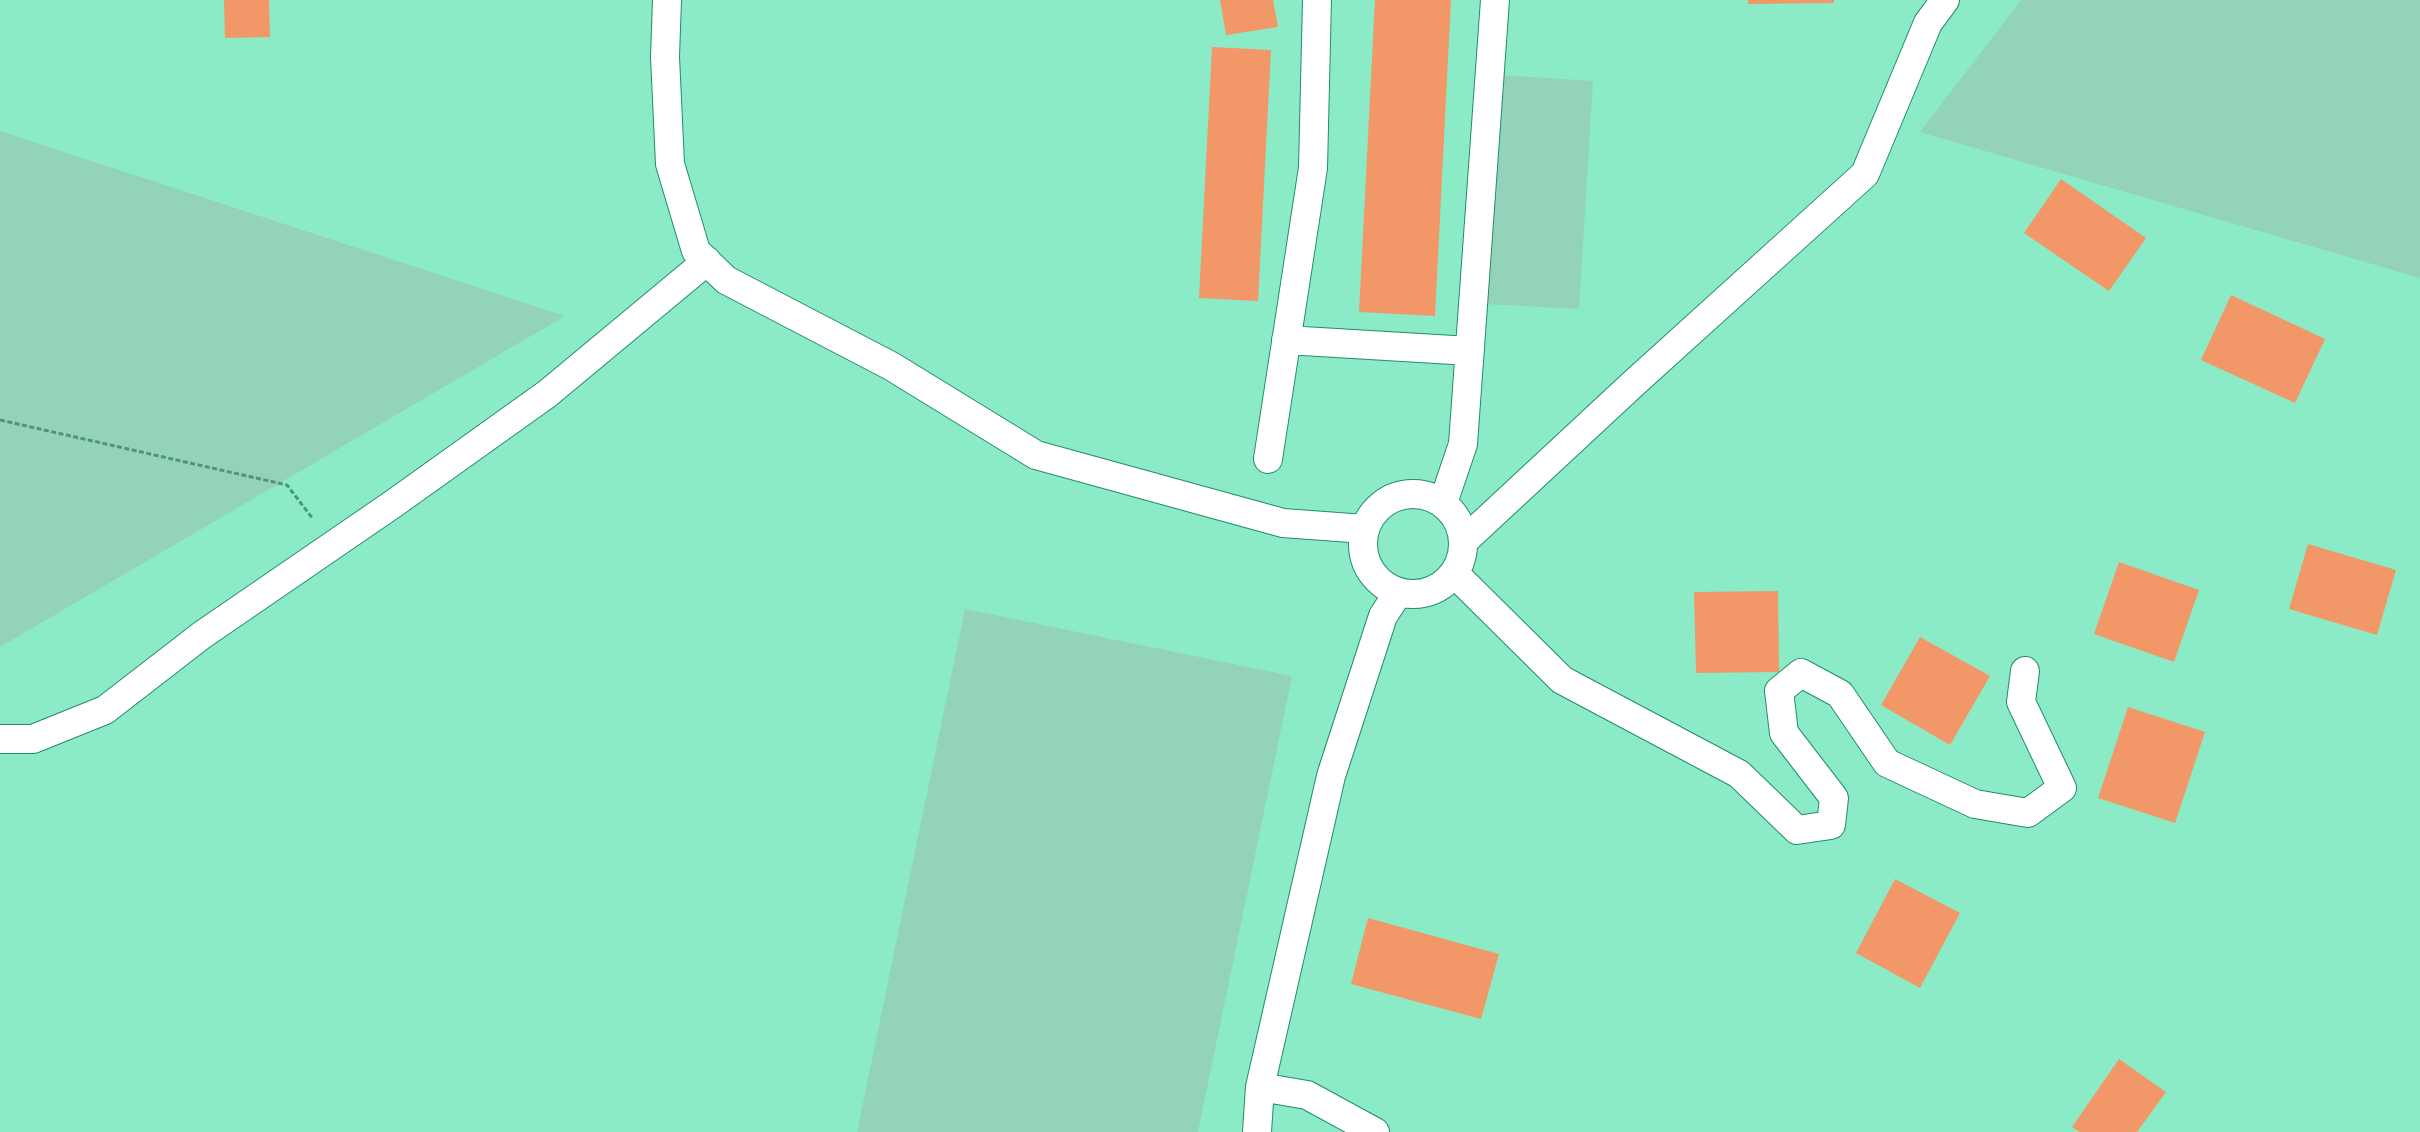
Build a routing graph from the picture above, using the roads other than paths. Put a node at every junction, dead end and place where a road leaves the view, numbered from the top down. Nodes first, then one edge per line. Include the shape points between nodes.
1 (666, 0) edge
2 (1317, 0) edge
3 (1495, 0) edge
4 (1946, 0) edge
5 (707, 261) junction
6 (1286, 340) junction
7 (1470, 351) junction
8 (1268, 459) dead end
9 (1443, 503) junction
10 (1365, 529) junction
11 (1464, 542) junction
12 (1454, 574) junction
13 (1398, 593) junction
14 (2025, 671) dead end
15 (0, 739) edge
16 (1260, 1086) junction
17 (1257, 1132) edge
18 (1375, 1132) edge

1 - 5 street via 670,164 696,251
2 - 6 street via 1313,168
3 - 7 street
4 - 11 street via 1928,23 1865,174
5 - 10 street via 726,280 891,366 1036,455 1283,523
5 - 15 street via 547,394 202,635 105,710 33,738
6 - 7 street
6 - 8 street
7 - 9 street via 1463,444
9 - 10 street via 1429,496 1398,496 1383,503
9 - 11 street via 1462,529
10 - 13 street via 1363,544 1372,574
11 - 12 street via 1462,560
12 - 13 street via 1429,593
12 - 14 street via 1562,680 1739,774 1797,830 1831,825 1834,798 1784,733 1779,691 1801,673 1840,694 1887,764 1975,804 2028,813 2062,788 2021,702
13 - 16 street via 1383,616 1331,776
16 - 17 street
16 - 18 street via 1307,1095

